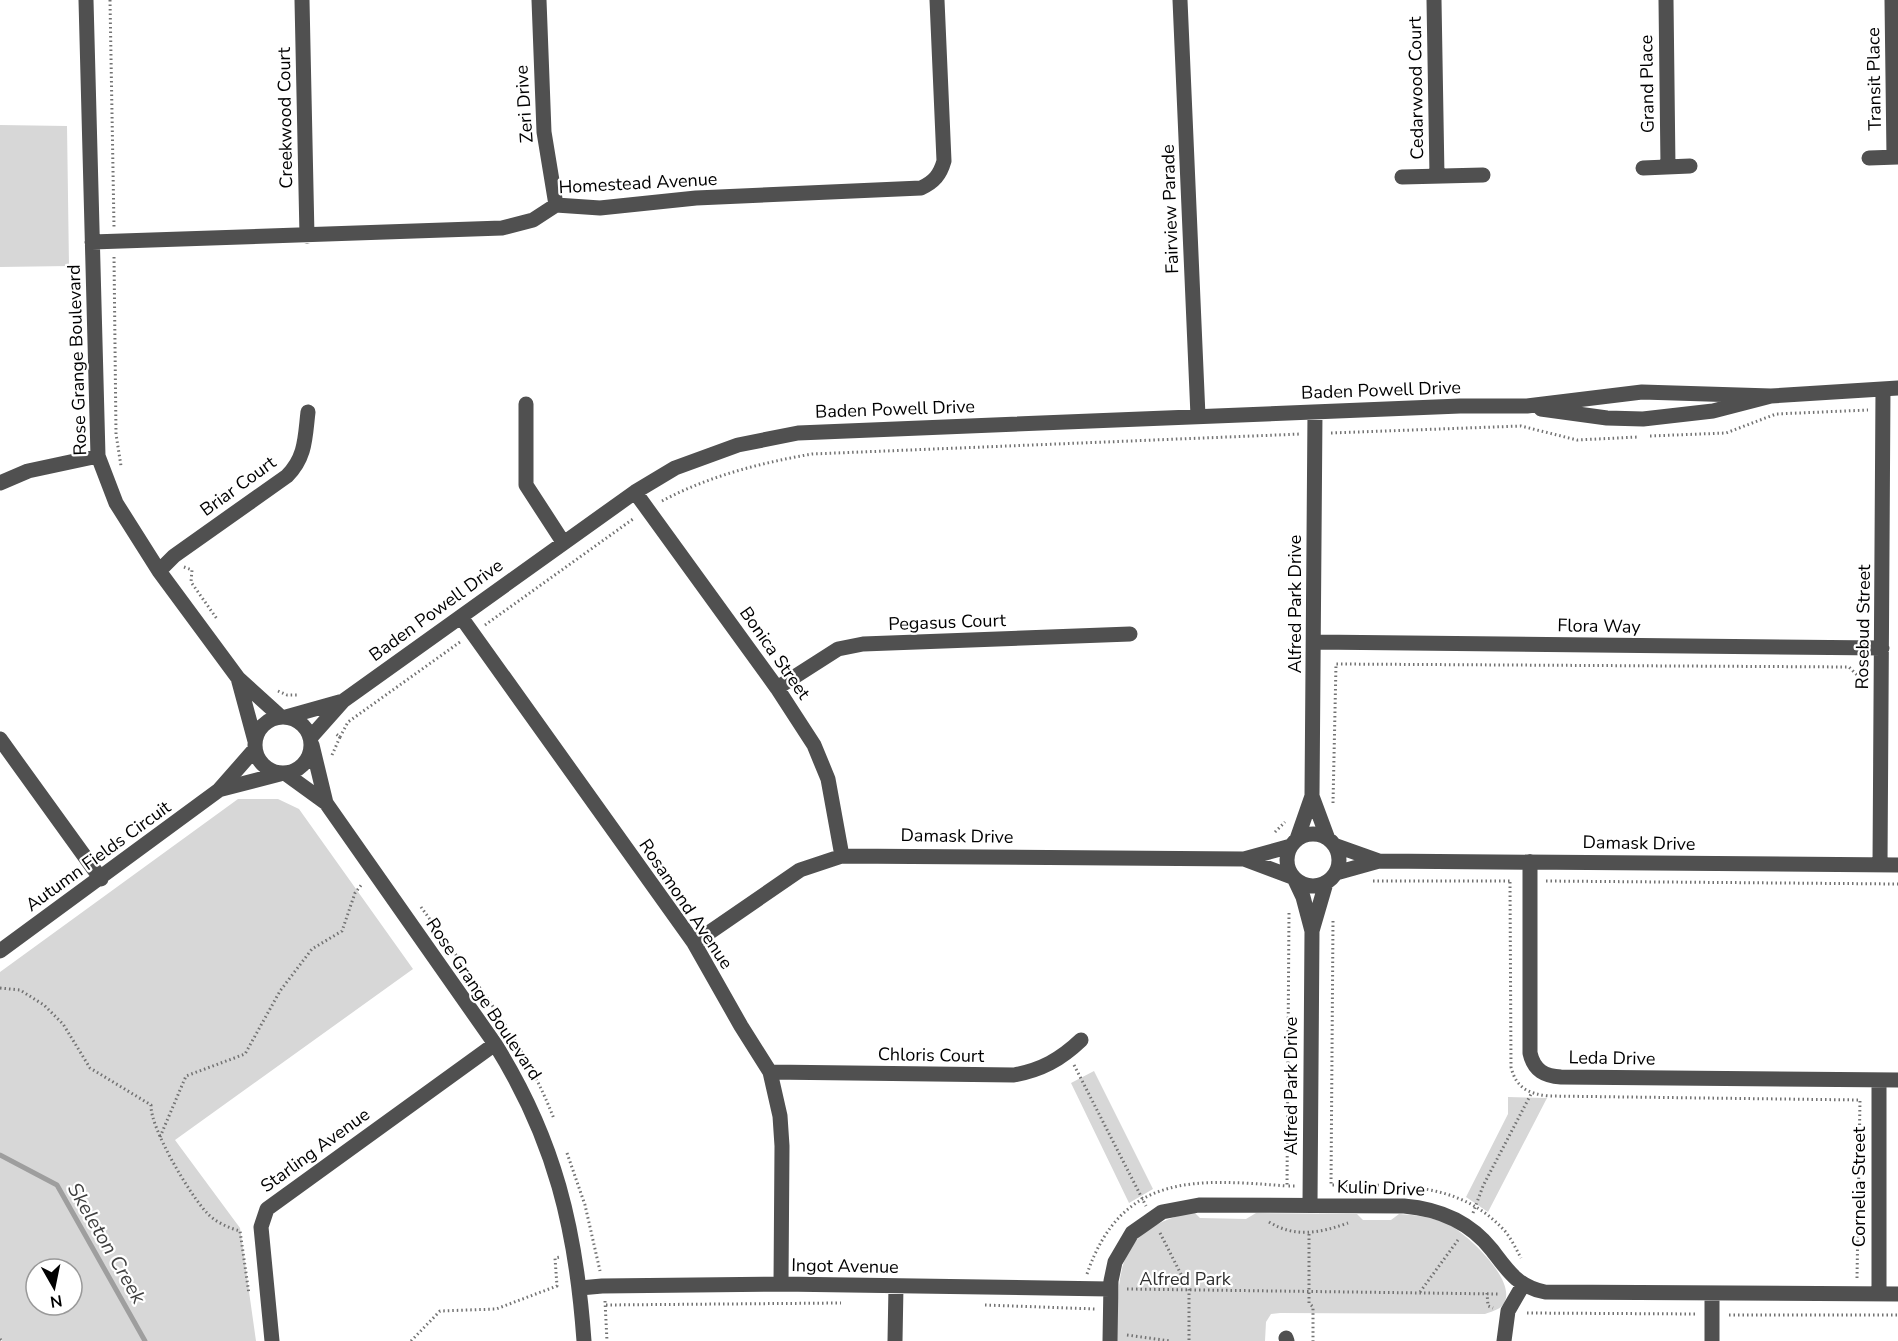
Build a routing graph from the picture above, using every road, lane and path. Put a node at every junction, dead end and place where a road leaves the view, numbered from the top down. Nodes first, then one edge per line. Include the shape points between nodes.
1 (86, 0) edge
2 (110, 0) edge
3 (302, 0) edge
4 (539, 0) edge
5 (937, 0) edge
6 (1180, 0) edge
7 (1434, 0) edge
8 (1666, 0) edge
9 (1892, 0) edge
10 (1896, 157) edge
11 (1869, 158) dead end
12 (1690, 166) dead end
13 (1668, 167) junction
14 (1642, 168) dead end
15 (1483, 175) dead end
16 (1437, 176) junction
17 (1402, 177) dead end
18 (556, 205) junction
19 (308, 236) junction
20 (114, 240) junction
21 (92, 242) junction
22 (1891, 388) edge
23 (1642, 392) junction
24 (1771, 396) junction
25 (526, 404) dead end
26 (1527, 406) junction
27 (1883, 410) junction
28 (308, 412) dead end
29 (1315, 412) junction
30 (1198, 416) junction
31 (1643, 419) junction
32 (1315, 433) junction
33 (98, 456) junction
34 (124, 475) dead end
35 (0, 483) edge
36 (635, 492) junction
37 (647, 508) junction
38 (563, 542) junction
39 (174, 556) junction
40 (159, 571) junction
41 (460, 617) junction
42 (223, 627) dead end
43 (472, 633) junction
44 (1130, 634) dead end
45 (1315, 642) junction
46 (1882, 648) junction
47 (1881, 676) junction
48 (238, 678) junction
49 (270, 687) dead end
50 (777, 688) junction
51 (321, 714) junction
52 (284, 717) junction
53 (340, 737) junction
54 (0, 740) edge
55 (312, 741) junction
56 (255, 745) junction
57 (332, 762) dead end
58 (284, 774) junction
59 (219, 790) junction
60 (1312, 796) junction
61 (327, 803) junction
62 (1333, 805) dead end
63 (1331, 842) junction
64 (1294, 843) junction
65 (842, 856) junction
66 (1244, 859) junction
67 (1379, 861) junction
68 (1530, 862) junction
69 (1880, 865) junction
70 (1898, 865) edge
71 (1354, 868) junction
72 (374, 872) junction
73 (1293, 878) junction
74 (1331, 878) junction
75 (101, 879) junction
76 (1510, 881) dead end
77 (1554, 881) dead end
78 (1898, 884) edge
79 (1289, 903) dead end
80 (420, 905) dead end
81 (1333, 910) dead end
82 (1312, 931) junction
83 (694, 943) junction
84 (0, 951) edge
85 (0, 988) edge
86 (1081, 1040) dead end
87 (495, 1044) junction
88 (1068, 1052) junction
89 (770, 1072) junction
90 (1879, 1080) junction
91 (1898, 1080) edge
92 (1859, 1100) dead end
93 (556, 1124) dead end
94 (160, 1137) junction
95 (564, 1144) dead end
96 (1310, 1185) junction
97 (1330, 1185) junction
98 (1310, 1205) junction
99 (1476, 1208) junction
100 (1148, 1211) junction
101 (1467, 1226) junction
102 (1309, 1234) dead end
103 (596, 1250) junction
104 (574, 1254) junction
105 (781, 1284) junction
106 (602, 1286) junction
107 (896, 1287) junction
108 (580, 1288) junction
109 (1110, 1289) junction
110 (1128, 1289) junction
111 (1520, 1289) junction
112 (1189, 1290) junction
113 (1309, 1290) junction
114 (1420, 1292) junction
115 (1487, 1293) junction
116 (1712, 1293) junction
117 (1879, 1294) junction
118 (1898, 1294) edge
119 (250, 1297) dead end
120 (1128, 1299) dead end
121 (848, 1303) dead end
122 (606, 1305) junction
123 (974, 1305) dead end
124 (1110, 1310) junction
125 (1508, 1311) junction
126 (1712, 1314) junction
127 (1729, 1314) junction
128 (1898, 1315) edge
129 (1729, 1323) dead end
130 (1128, 1327) dead end
131 (272, 1341) edge
132 (411, 1341) edge
133 (584, 1341) edge
134 (607, 1341) edge
135 (895, 1341) edge
136 (1110, 1341) edge
137 (1170, 1341) edge
138 (1189, 1341) edge
139 (1313, 1341) edge
140 (1504, 1341) edge
141 (1712, 1341) edge

1 - 21 street, Rose Grange Boulevard
2 - 20 path
3 - 19 street, Creekwood Court
4 - 18 street, Zeri Drive via 544,132
5 - 18 street, Homestead Avenue via 944,161 932,182 921,188 696,198 600,208
6 - 30 street, Fairview Parade
7 - 16 street, Cedarwood Court
8 - 13 street, Grand Place
9 - 10 street, Transit Place
10 - 11 street, Transit Place
12 - 13 street
13 - 14 street
15 - 16 street, Cedarwood Court
16 - 17 street, Cedarwood Court
18 - 19 street, Homestead Avenue via 533,220 502,228
19 - 20 street, Homestead Avenue
20 - 21 street, Homestead Avenue
20 - 34 path via 116,434
21 - 33 street, Rose Grange Boulevard
22 - 24 street, Baden Powell Drive
22 - 27 street, Rosebud Street
23 - 24 street, Baden Powell Drive
23 - 26 street, Baden Powell Drive
23 - 31 street
24 - 31 street, Baden Powell Drive via 1713,411
25 - 38 street via 526,485
26 - 29 street, Baden Powell Drive
26 - 31 street, Baden Powell Drive via 1607,418
27 - 32 path via 1776,414 1726,433 1577,440 1521,426
27 - 46 street, Rosebud Street
28 - 39 street, Briar Court via 303,454 297,466
29 - 30 street, Baden Powell Drive
29 - 32 street, Alfred Park Drive
30 - 36 street, Baden Powell Drive via 798,433 738,445 686,464
32 - 37 path via 812,454 754,464 686,488
32 - 45 street, Alfred Park Drive
33 - 35 street via 28,471
33 - 40 street, Rose Grange Boulevard via 116,503
36 - 37 street, Bonica Street
36 - 38 street, Baden Powell Drive
37 - 43 path
37 - 50 street, Bonica Street
38 - 41 street, Baden Powell Drive
39 - 40 street, Briar Court
39 - 42 path via 181,566 192,570 191,582
40 - 48 street, Rose Grange Boulevard
41 - 43 street, Rosamond Avenue
41 - 51 street, Baden Powell Drive
43 - 53 path via 348,722
43 - 83 street, Rosamond Avenue
44 - 50 street, Pegasus Court via 862,644 838,649
45 - 46 street, Flora Way
45 - 60 street, Alfred Park Drive
46 - 47 street, Rosebud Street
47 - 62 path via 1860,678 1849,667 1336,664
47 - 69 street, Rosebud Street
48 - 52 street, Rose Grange Boulevard
48 - 56 street, Rose Grange Boulevard
49 - 51 path via 287,695 311,696
50 - 65 street, Bonica Street via 814,745 828,779
51 - 52 street
51 - 53 path
51 - 55 street, Baden Powell Drive
52 - 55 street via 304,725
52 - 56 street via 274,718 261,727
53 - 57 path via 332,752
54 - 75 street
55 - 58 street via 305,764
55 - 61 street, Rose Grange Boulevard
56 - 58 street via 257,756 267,769
56 - 59 street, Autumn Fields Circuit
58 - 59 street, Autumn Fields Circuit
58 - 61 street, Rose Grange Boulevard
59 - 75 street, Autumn Fields Circuit
60 - 63 street, Alfred Park Drive
60 - 64 street, Alfred Park Drive
61 - 72 street, Rose Grange Boulevard
63 - 64 street via 1312,834
63 - 67 street, Damask Drive
63 - 74 street via 1339,859
64 - 66 street, Damask Drive
64 - 73 street via 1286,861
65 - 66 street, Damask Drive
65 - 83 street, Damask Drive via 800,870
66 - 73 street, Damask Drive
67 - 68 street, Damask Drive
67 - 71 street, Damask Drive
68 - 69 street, Damask Drive
68 - 90 street, Leda Drive via 1530,1053 1534,1066 1544,1074
69 - 70 street, Damask Drive
71 - 74 street, Damask Drive
71 - 76 path via 1355,881
72 - 87 street, Rose Grange Boulevard
72 - 94 path via 355,893 342,931 312,950 280,991 245,1054 186,1076
73 - 74 street via 1310,886
73 - 82 street, Alfred Park Drive via 1303,897
74 - 82 street, Alfred Park Drive
75 - 84 street, Autumn Fields Circuit
77 - 78 path
79 - 96 path via 1287,1186
80 - 93 path via 504,1021 545,1095
81 - 97 path
82 - 96 street, Alfred Park Drive
83 - 89 street, Rosamond Avenue
85 - 94 path via 20,990 54,1014 90,1068 151,1105
86 - 88 street, Chloris Court
87 - 104 street, Rose Grange Boulevard via 534,1114 564,1196
87 - 131 street, Starling Avenue via 267,1209 261,1227
88 - 89 street, Chloris Court via 1040,1070 1014,1076
88 - 100 path
89 - 105 street, Rosamond Avenue via 782,1146
90 - 91 street, Leda Drive
90 - 117 street, Cornelia Street
92 - 99 path via 1531,1094 1483,1186
94 - 119 path via 208,1215 240,1231
95 - 103 path
96 - 97 path
96 - 98 street, Alfred Park Drive
97 - 99 path via 1431,1188
98 - 100 street, Kulin Drive via 1189,1205
98 - 101 street, Kulin Drive via 1420,1207
99 - 101 path
99 - 111 path via 1504,1231 1523,1261
100 - 109 street, Kulin Drive via 1119,1252
100 - 112 path
101 - 111 street, Kulin Drive
101 - 114 path
102 - 113 path
103 - 104 path
103 - 106 path
104 - 108 street, Rose Grange Boulevard
104 - 132 path via 555,1258 557,1286 496,1309 440,1311
105 - 106 street, Ingot Avenue
105 - 107 street, Ingot Avenue
106 - 108 street, Ingot Avenue
106 - 122 path
107 - 109 street, Ingot Avenue
107 - 135 street
108 - 133 street, Rose Grange Boulevard
109 - 110 path
109 - 124 street, Kulin Drive
110 - 112 path
110 - 120 path
111 - 115 path
111 - 116 street via 1553,1293
111 - 125 street
112 - 113 path
112 - 138 path
113 - 114 path
113 - 139 path
114 - 115 path
115 - 125 path via 1488,1306
116 - 117 street
116 - 126 street
117 - 118 street
121 - 122 path
122 - 134 path
123 - 124 path
124 - 136 street, Kulin Drive
125 - 126 path
125 - 140 street
126 - 127 path
126 - 141 street
127 - 128 path
127 - 129 path
130 - 137 path via 1127,1335

